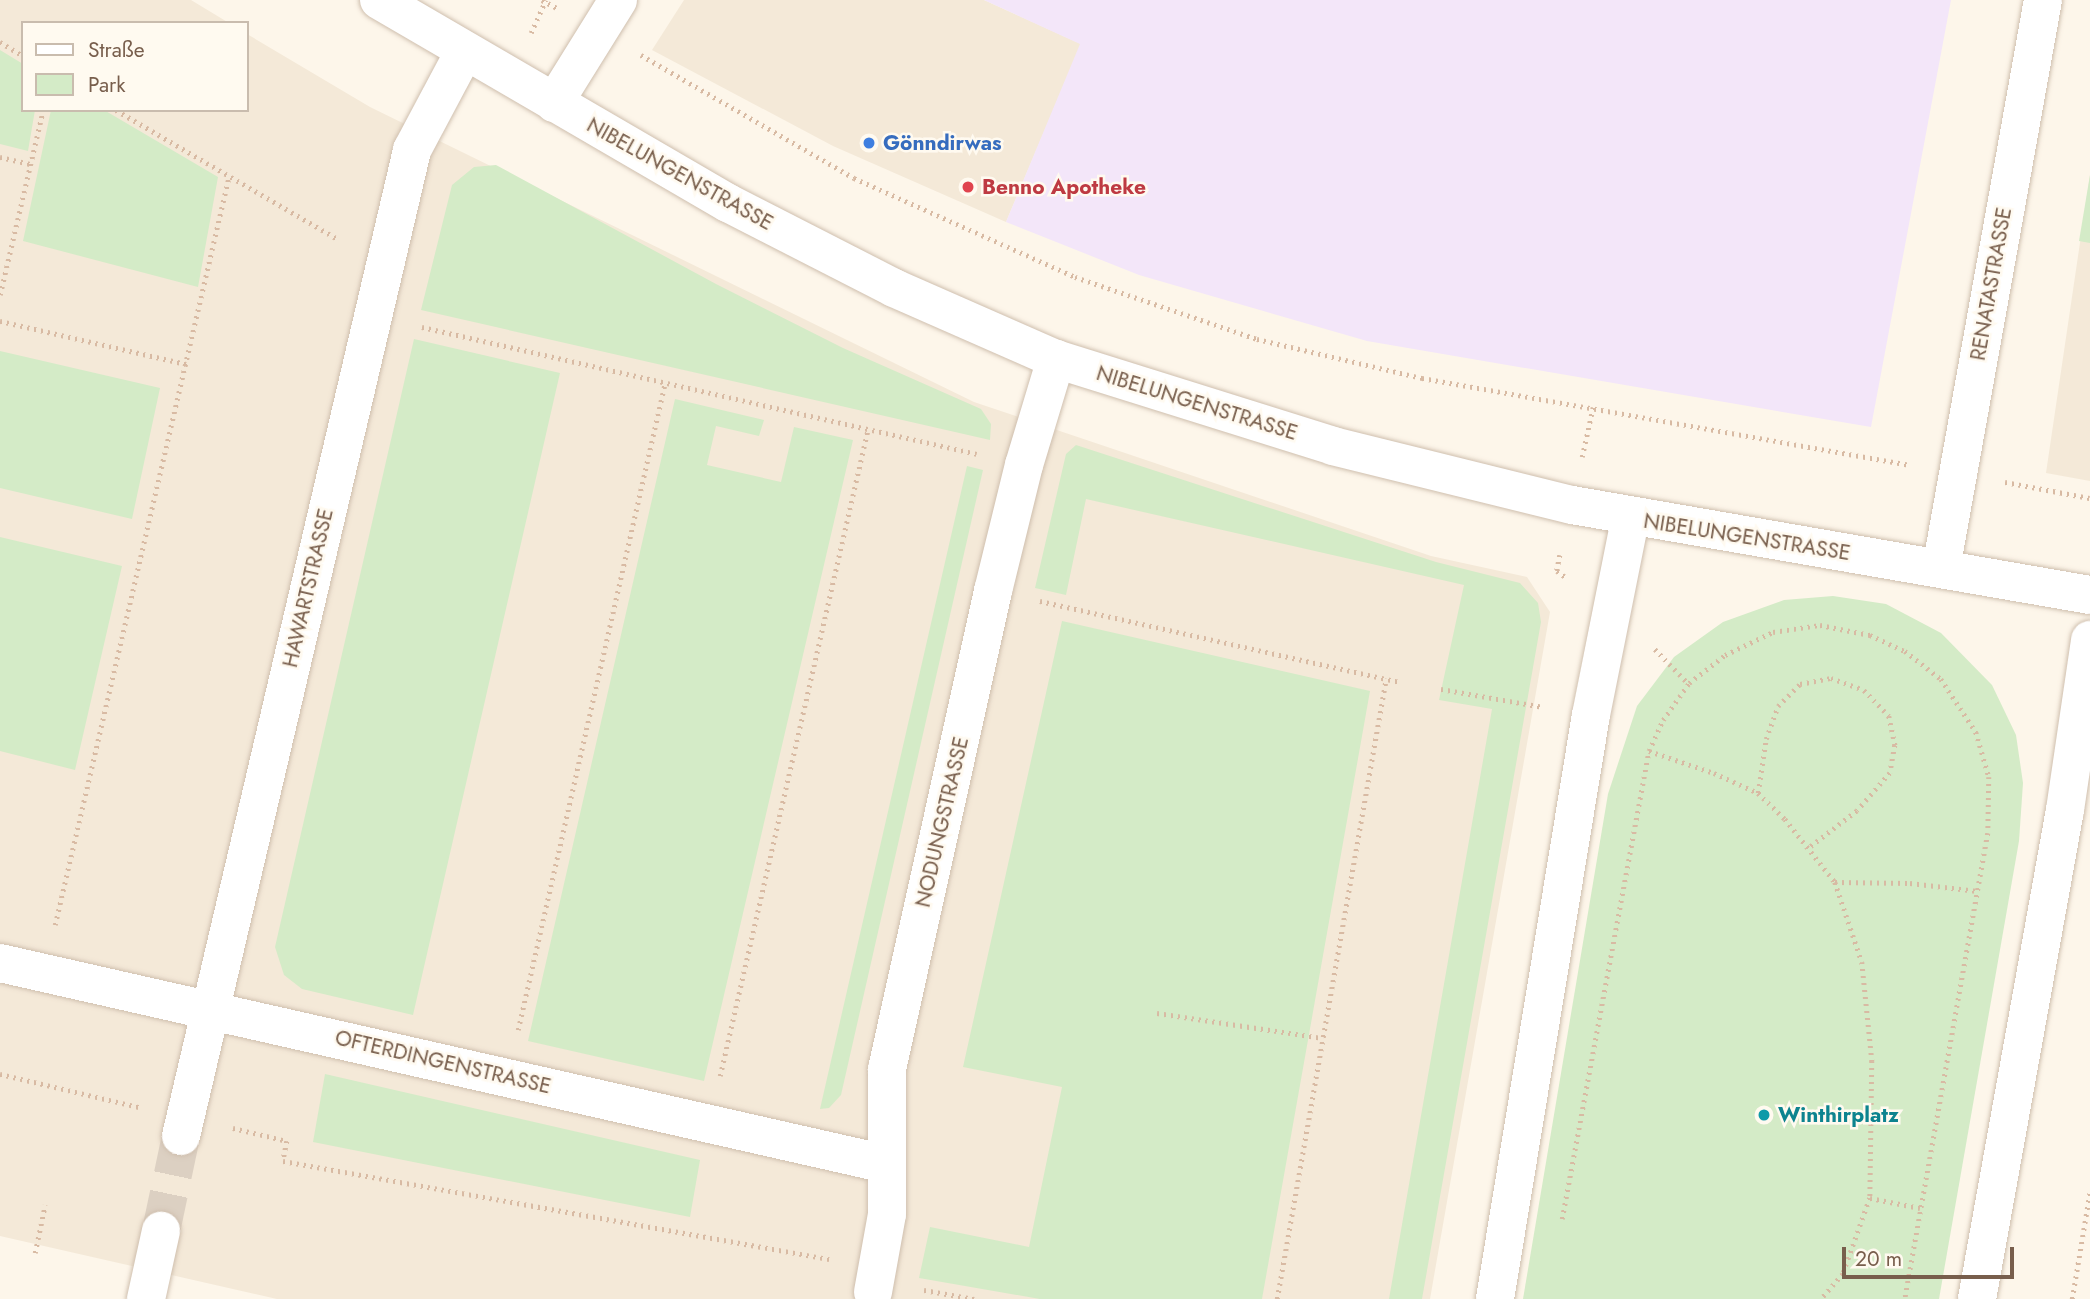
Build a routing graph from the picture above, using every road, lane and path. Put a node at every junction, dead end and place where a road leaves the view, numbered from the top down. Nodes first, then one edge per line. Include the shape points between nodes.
1 (379, 0) edge
2 (542, 0) edge
3 (2043, 0) edge
4 (609, 15) edge
5 (0, 42) edge
6 (464, 51) junction
7 (21, 55) edge
8 (554, 103) junction
9 (43, 112) edge
10 (119, 112) edge
11 (0, 157) edge
12 (30, 164) junction
13 (229, 176) junction
14 (383, 265) junction
15 (0, 295) edge
16 (370, 315) junction
17 (0, 321) edge
18 (1056, 359) junction
19 (186, 364) junction
20 (665, 383) junction
21 (868, 429) junction
22 (1024, 465) junction
23 (1956, 473) junction
24 (2090, 498) edge
25 (1630, 519) junction
26 (1941, 569) junction
27 (2090, 595) edge
28 (1072, 609) dead end
29 (2090, 640) edge
30 (1386, 679) junction
31 (1398, 682) dead end
32 (1441, 689) dead end
33 (1591, 715) junction
34 (1648, 751) junction
35 (1758, 793) junction
36 (1810, 847) junction
37 (1835, 883) junction
38 (1978, 891) junction
39 (54, 930) dead end
40 (0, 963) edge
41 (212, 1008) junction
42 (1157, 1013) dead end
43 (516, 1038) dead end
44 (1323, 1038) junction
45 (0, 1074) edge
46 (718, 1086) dead end
47 (183, 1126) junction
48 (886, 1164) junction
49 (2090, 1192) edge
50 (1870, 1198) junction
51 (45, 1205) dead end
52 (1921, 1208) junction
53 (161, 1231) tunnel mouth
54 (1560, 1231) dead end
55 (35, 1253) dead end
56 (875, 1280) joint
57 (146, 1299) edge
58 (1277, 1299) edge
59 (1495, 1299) edge
60 (1821, 1299) edge
61 (1905, 1299) edge
62 (1977, 1299) edge
63 (2072, 1299) edge

1 - 6 street, NIBELUNGENSTRASSE
2 - 4 path
3 - 23 street, RENATASTRASSE
4 - 8 street
4 - 23 path via 854,178 1075,277 1256,339 1422,378
5 - 7 path
6 - 8 street, NIBELUNGENSTRASSE
6 - 14 street, HAWARTSTRASSE via 412,150
8 - 18 street, NIBELUNGENSTRASSE via 894,288
9 - 12 path
10 - 13 path
11 - 12 path
12 - 15 path
13 - 14 path
13 - 19 path
14 - 16 street, HAWARTSTRASSE
16 - 20 path
16 - 41 street, HAWARTSTRASSE
17 - 19 path
18 - 22 street, NODUNGSTRASSE
18 - 25 street, NIBELUNGENSTRASSE via 1333,446
19 - 39 path
20 - 21 path
20 - 43 path
21 - 22 path
21 - 46 path
22 - 48 street, NODUNGSTRASSE via 887,1069
23 - 24 path
23 - 26 street, RENATASTRASSE
25 - 26 street, NIBELUNGENSTRASSE
25 - 33 street
26 - 27 street, NIBELUNGENSTRASSE
28 - 30 path
29 - 62 street via 2065,810
30 - 31 path
30 - 44 path
32 - 33 path
33 - 59 street
34 - 35 path
34 - 38 path via 1689,683 1726,655 1773,632 1820,625 1870,635 1905,651 1941,679 1976,732 1989,777 1988,833
34 - 54 path
35 - 36 path
35 - 36 path via 1766,739 1778,706 1801,684 1831,678 1864,690 1889,716 1895,745 1890,773 1857,811
36 - 37 path
37 - 38 path via 1910,883
37 - 50 path via 1862,962 1872,1061
38 - 52 path
40 - 41 street, OFTERDINGENSTRASSE
41 - 47 street, HAWARTSTRASSE
41 - 48 street, OFTERDINGENSTRASSE
42 - 44 path
44 - 58 path
45 - 47 path
47 - 56 path via 287,1142 283,1161
48 - 56 street, NODUNGSTRASSE via 887,1214
49 - 63 path
50 - 52 path
50 - 60 path via 1843,1274
51 - 55 path
52 - 61 path
53 - 57 street

